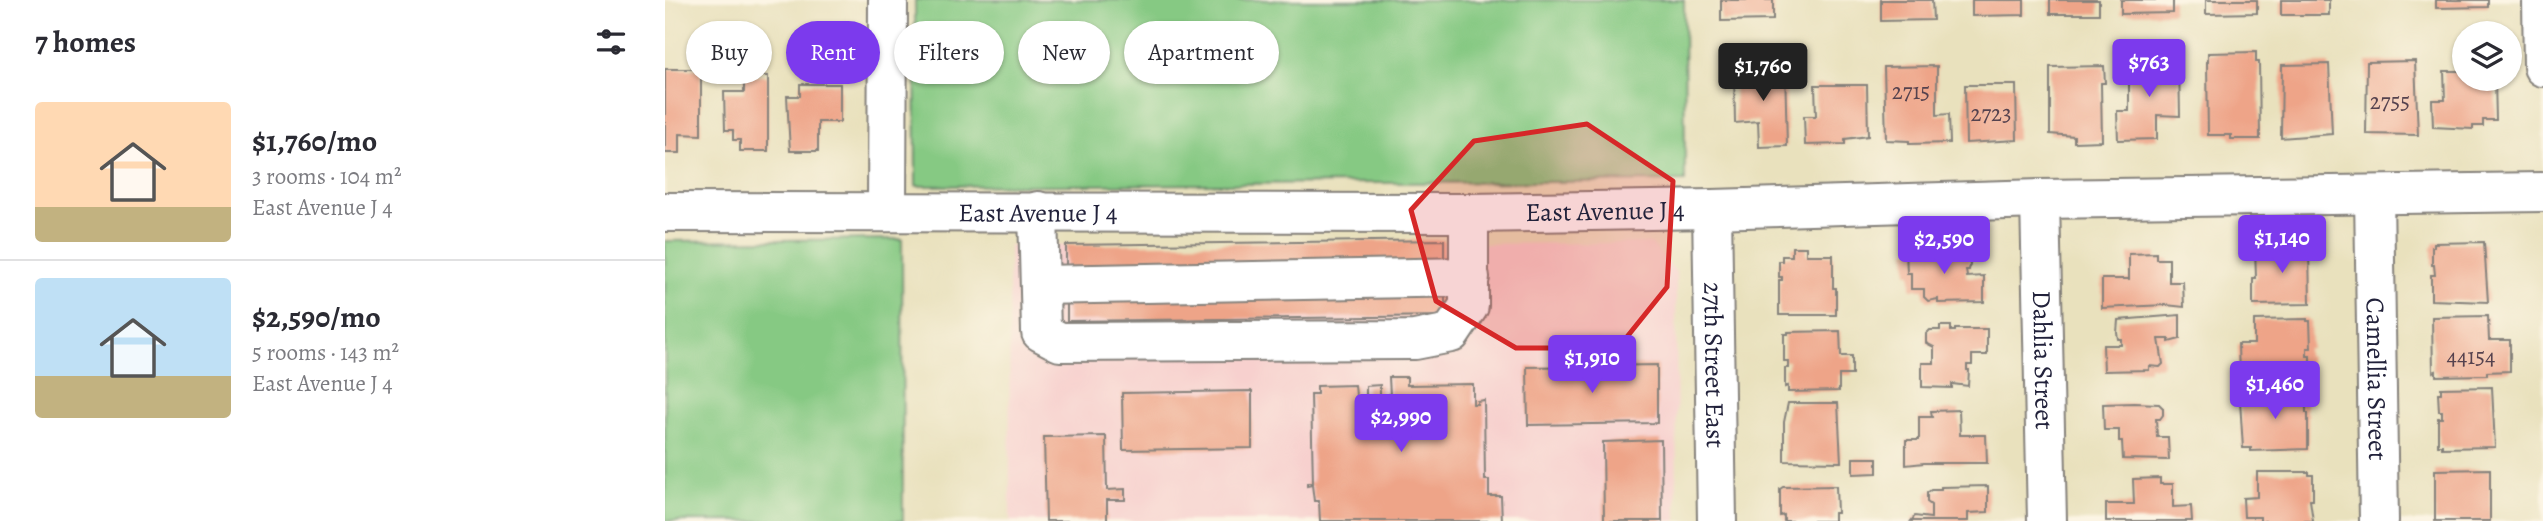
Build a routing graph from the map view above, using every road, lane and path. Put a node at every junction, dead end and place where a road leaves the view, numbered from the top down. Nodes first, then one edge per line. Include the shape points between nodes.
1 (888, 0) edge
2 (2542, 0) edge
3 (2543, 67) edge
4 (2543, 192) edge
5 (2374, 195) junction
6 (2041, 199) junction
7 (1712, 209) junction
8 (887, 210) junction
9 (1038, 211) junction
10 (665, 212) edge
11 (1469, 212) junction
12 (1470, 277) junction
13 (1040, 285) junction
14 (1717, 521) edge
15 (2047, 521) edge
16 (2379, 521) edge

1 - 8 street
2 - 3 street
4 - 5 street, East Avenue J 4
5 - 6 street, East Avenue J 4
5 - 16 street, Camellia Street
6 - 7 street, East Avenue J 4
6 - 15 street, Dahlia Street
7 - 11 street, East Avenue J 4
7 - 14 street, 27th Street East
8 - 9 street, East Avenue J 4
8 - 10 street, East Avenue J 4
9 - 11 street, East Avenue J 4
9 - 13 street
11 - 12 street
12 - 13 street
12 - 13 street via 1469,306 1451,333 1415,341 1060,342 1041,332

